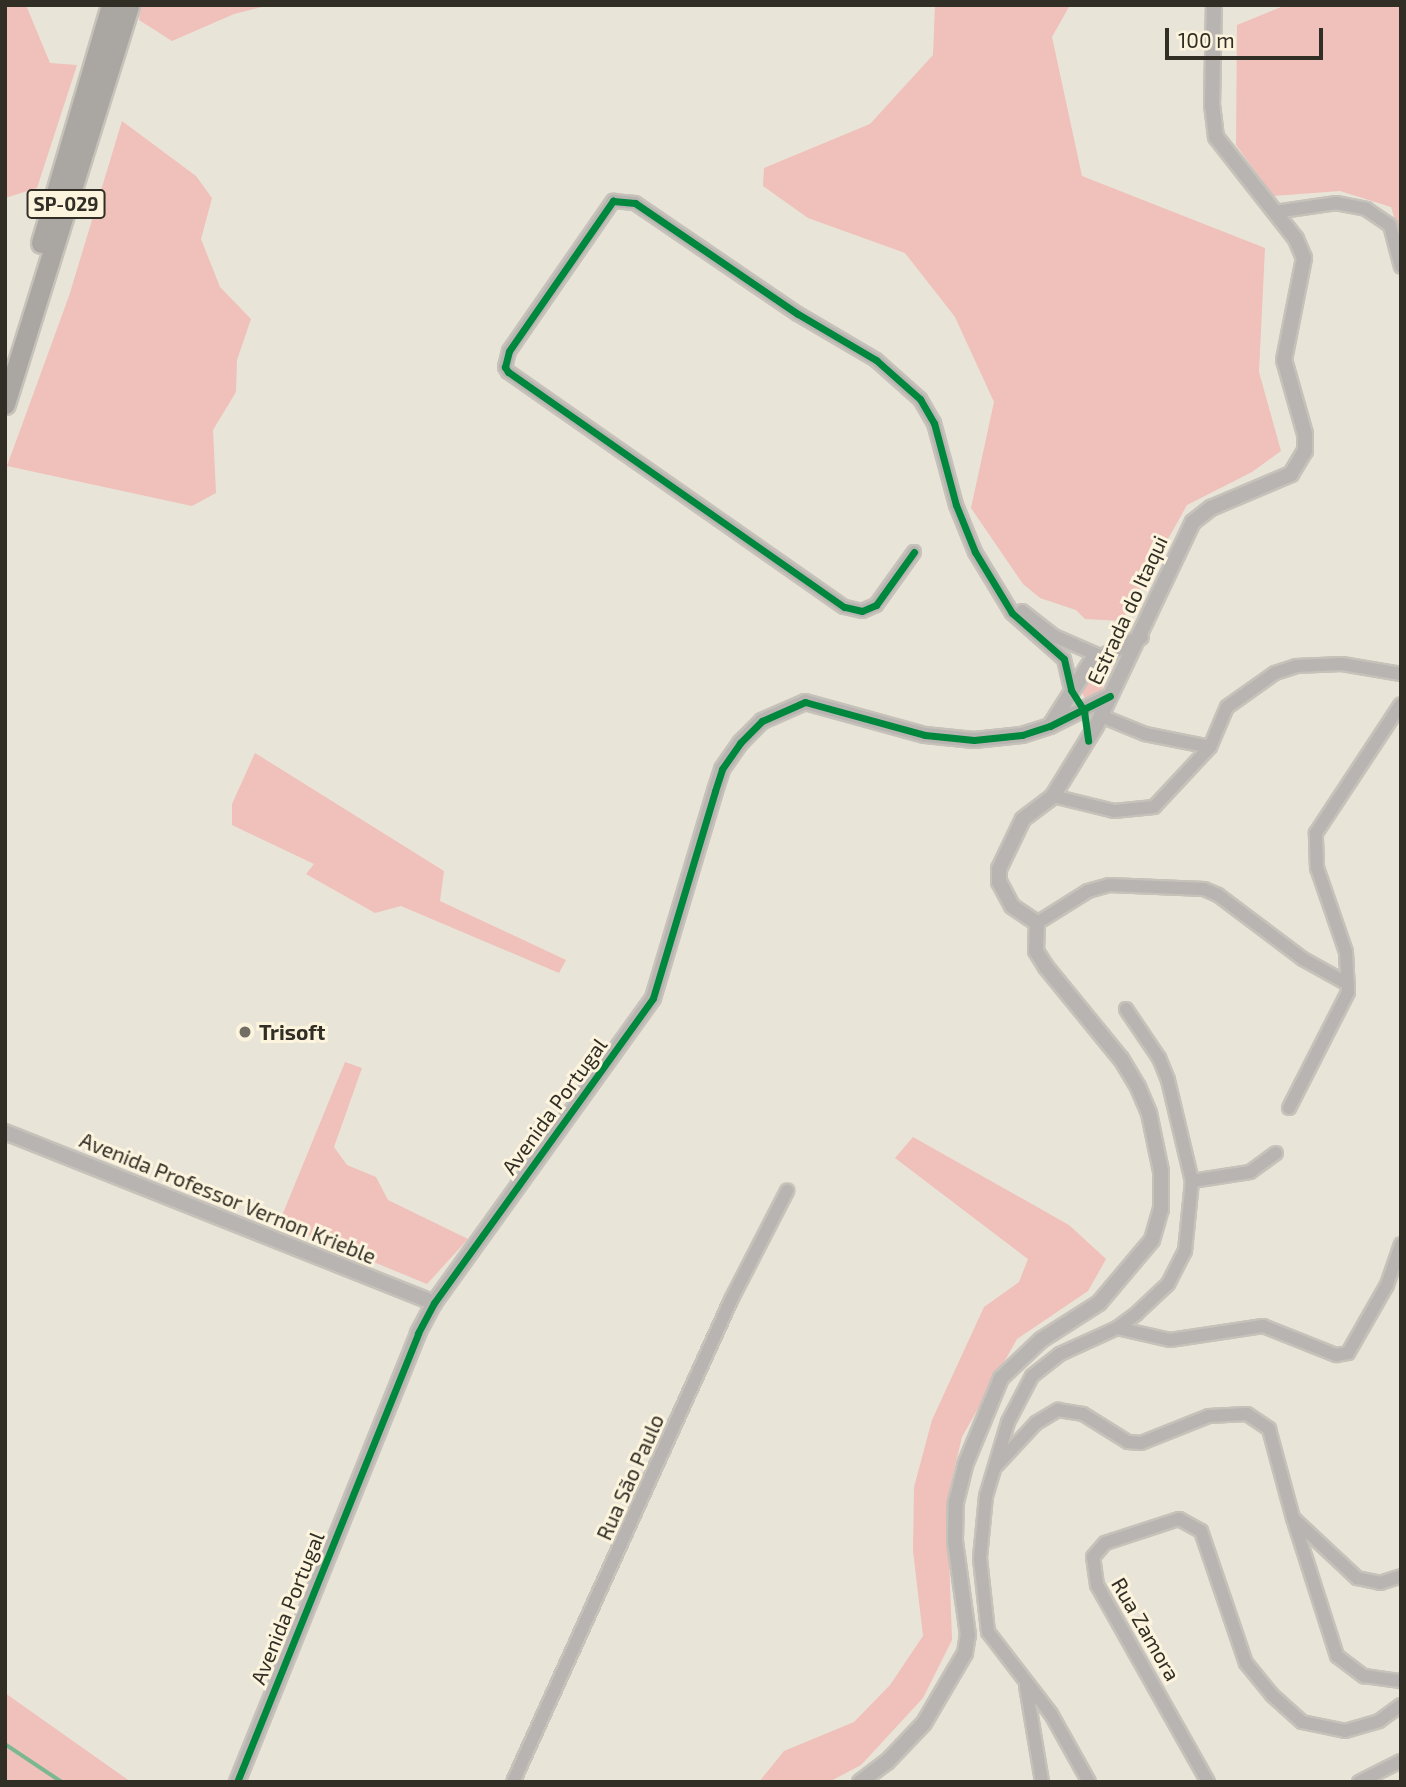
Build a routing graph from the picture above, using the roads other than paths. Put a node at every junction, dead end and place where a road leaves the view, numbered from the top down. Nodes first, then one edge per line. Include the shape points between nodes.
1 (111, 5) edge
2 (130, 5) edge
3 (1214, 5) edge
4 (1275, 212) junction
5 (1401, 267) edge
6 (5, 368) edge
7 (5, 404) edge
8 (914, 552) dead end
9 (995, 589) junction
10 (1141, 637) junction
11 (1100, 656) junction
12 (1401, 674) edge
13 (1072, 690) junction
14 (1110, 696) junction
15 (1401, 704) edge
16 (1084, 711) junction
17 (1101, 716) junction
18 (1049, 726) junction
19 (1088, 741) junction
20 (1210, 747) junction
21 (1053, 796) junction
22 (1037, 923) junction
23 (1348, 984) junction
24 (1126, 1009) dead end
25 (1289, 1108) dead end
26 (5, 1132) edge
27 (1276, 1153) dead end
28 (1192, 1181) junction
29 (787, 1191) dead end
30 (1401, 1244) edge
31 (1401, 1273) edge
32 (1387, 1285) junction
33 (434, 1303) junction
34 (1117, 1328) junction
35 (995, 1468) junction
36 (1293, 1518) junction
37 (1401, 1576) edge
38 (1401, 1681) edge
39 (1026, 1686) junction
40 (1401, 1705) edge
41 (1401, 1761) edge
42 (237, 1782) edge
43 (513, 1782) edge
44 (860, 1782) edge
45 (1042, 1782) edge
46 (1089, 1782) edge
47 (1208, 1782) edge
48 (1359, 1782) edge

1 - 6 highway, SP-029
2 - 7 highway, SP-029
3 - 4 street, Estrada do Itaqui via 1216,137
4 - 5 street via 1336,203 1366,209 1390,225
4 - 10 street, Estrada do Itaqui via 1300,245 1304,258 1284,360 1305,434 1302,460 1292,474 1211,508 1192,522
8 - 9 street via 876,605 862,611 844,607 508,372 509,351 613,201 635,203 798,314 876,360 920,399 934,423 956,505
9 - 11 street via 1054,636
9 - 13 street via 1012,613 1064,659
10 - 11 street
10 - 14 street, Estrada do Itaqui
11 - 13 street
11 - 14 street via 1112,671
12 - 20 street via 1342,663 1296,666 1275,673 1227,707
13 - 16 street
13 - 18 street
14 - 16 street, Avenida Portugal
14 - 17 street, Estrada do Itaqui
15 - 23 street via 1316,833 1317,867 1341,933
16 - 18 street, Avenida Portugal
16 - 19 street
17 - 19 street, Estrada do Itaqui
17 - 20 street via 1145,734
18 - 33 street, Avenida Portugal via 1006,738 949,739 814,702 793,705 762,721 722,769 653,998
19 - 21 street, Estrada do Itaqui
20 - 21 street via 1154,807 1114,811
21 - 22 street, Estrada do Itaqui via 1023,820 999,869 999,882 1012,906
22 - 23 street via 1088,891 1109,885 1204,890 1218,895 1303,959
22 - 44 street via 1036,951 1121,1059 1146,1105 1161,1171 1161,1209 1152,1240 1114,1288 1099,1303 1041,1340 1001,1378 965,1465 956,1502 955,1541 968,1635 965,1653 924,1723 887,1762
23 - 25 street via 1346,1004
24 - 28 street via 1168,1080
26 - 33 street, Avenida Professor Vernon Krieble
27 - 28 street via 1250,1172
28 - 34 street via 1190,1231 1178,1268 1154,1299
29 - 43 street, Rua São Paulo via 731,1300
30 - 32 street
31 - 32 street
32 - 34 street via 1351,1350 1341,1355 1263,1326 1170,1340
33 - 42 street, Avenida Portugal via 353,1490
34 - 35 street via 1060,1354 1032,1376 1012,1414
35 - 36 street via 1036,1423 1058,1410 1083,1414 1128,1441 1141,1443 1188,1423 1236,1412 1269,1429
35 - 39 street via 981,1529 983,1619
36 - 37 street via 1357,1578 1380,1583
36 - 38 street via 1338,1656 1364,1676
39 - 45 street
39 - 46 street via 1051,1714
40 - 47 street, Rua Zamora via 1379,1721 1345,1731 1302,1722 1246,1663 1200,1531 1178,1519 1104,1543 1093,1557 1097,1585
41 - 48 street

